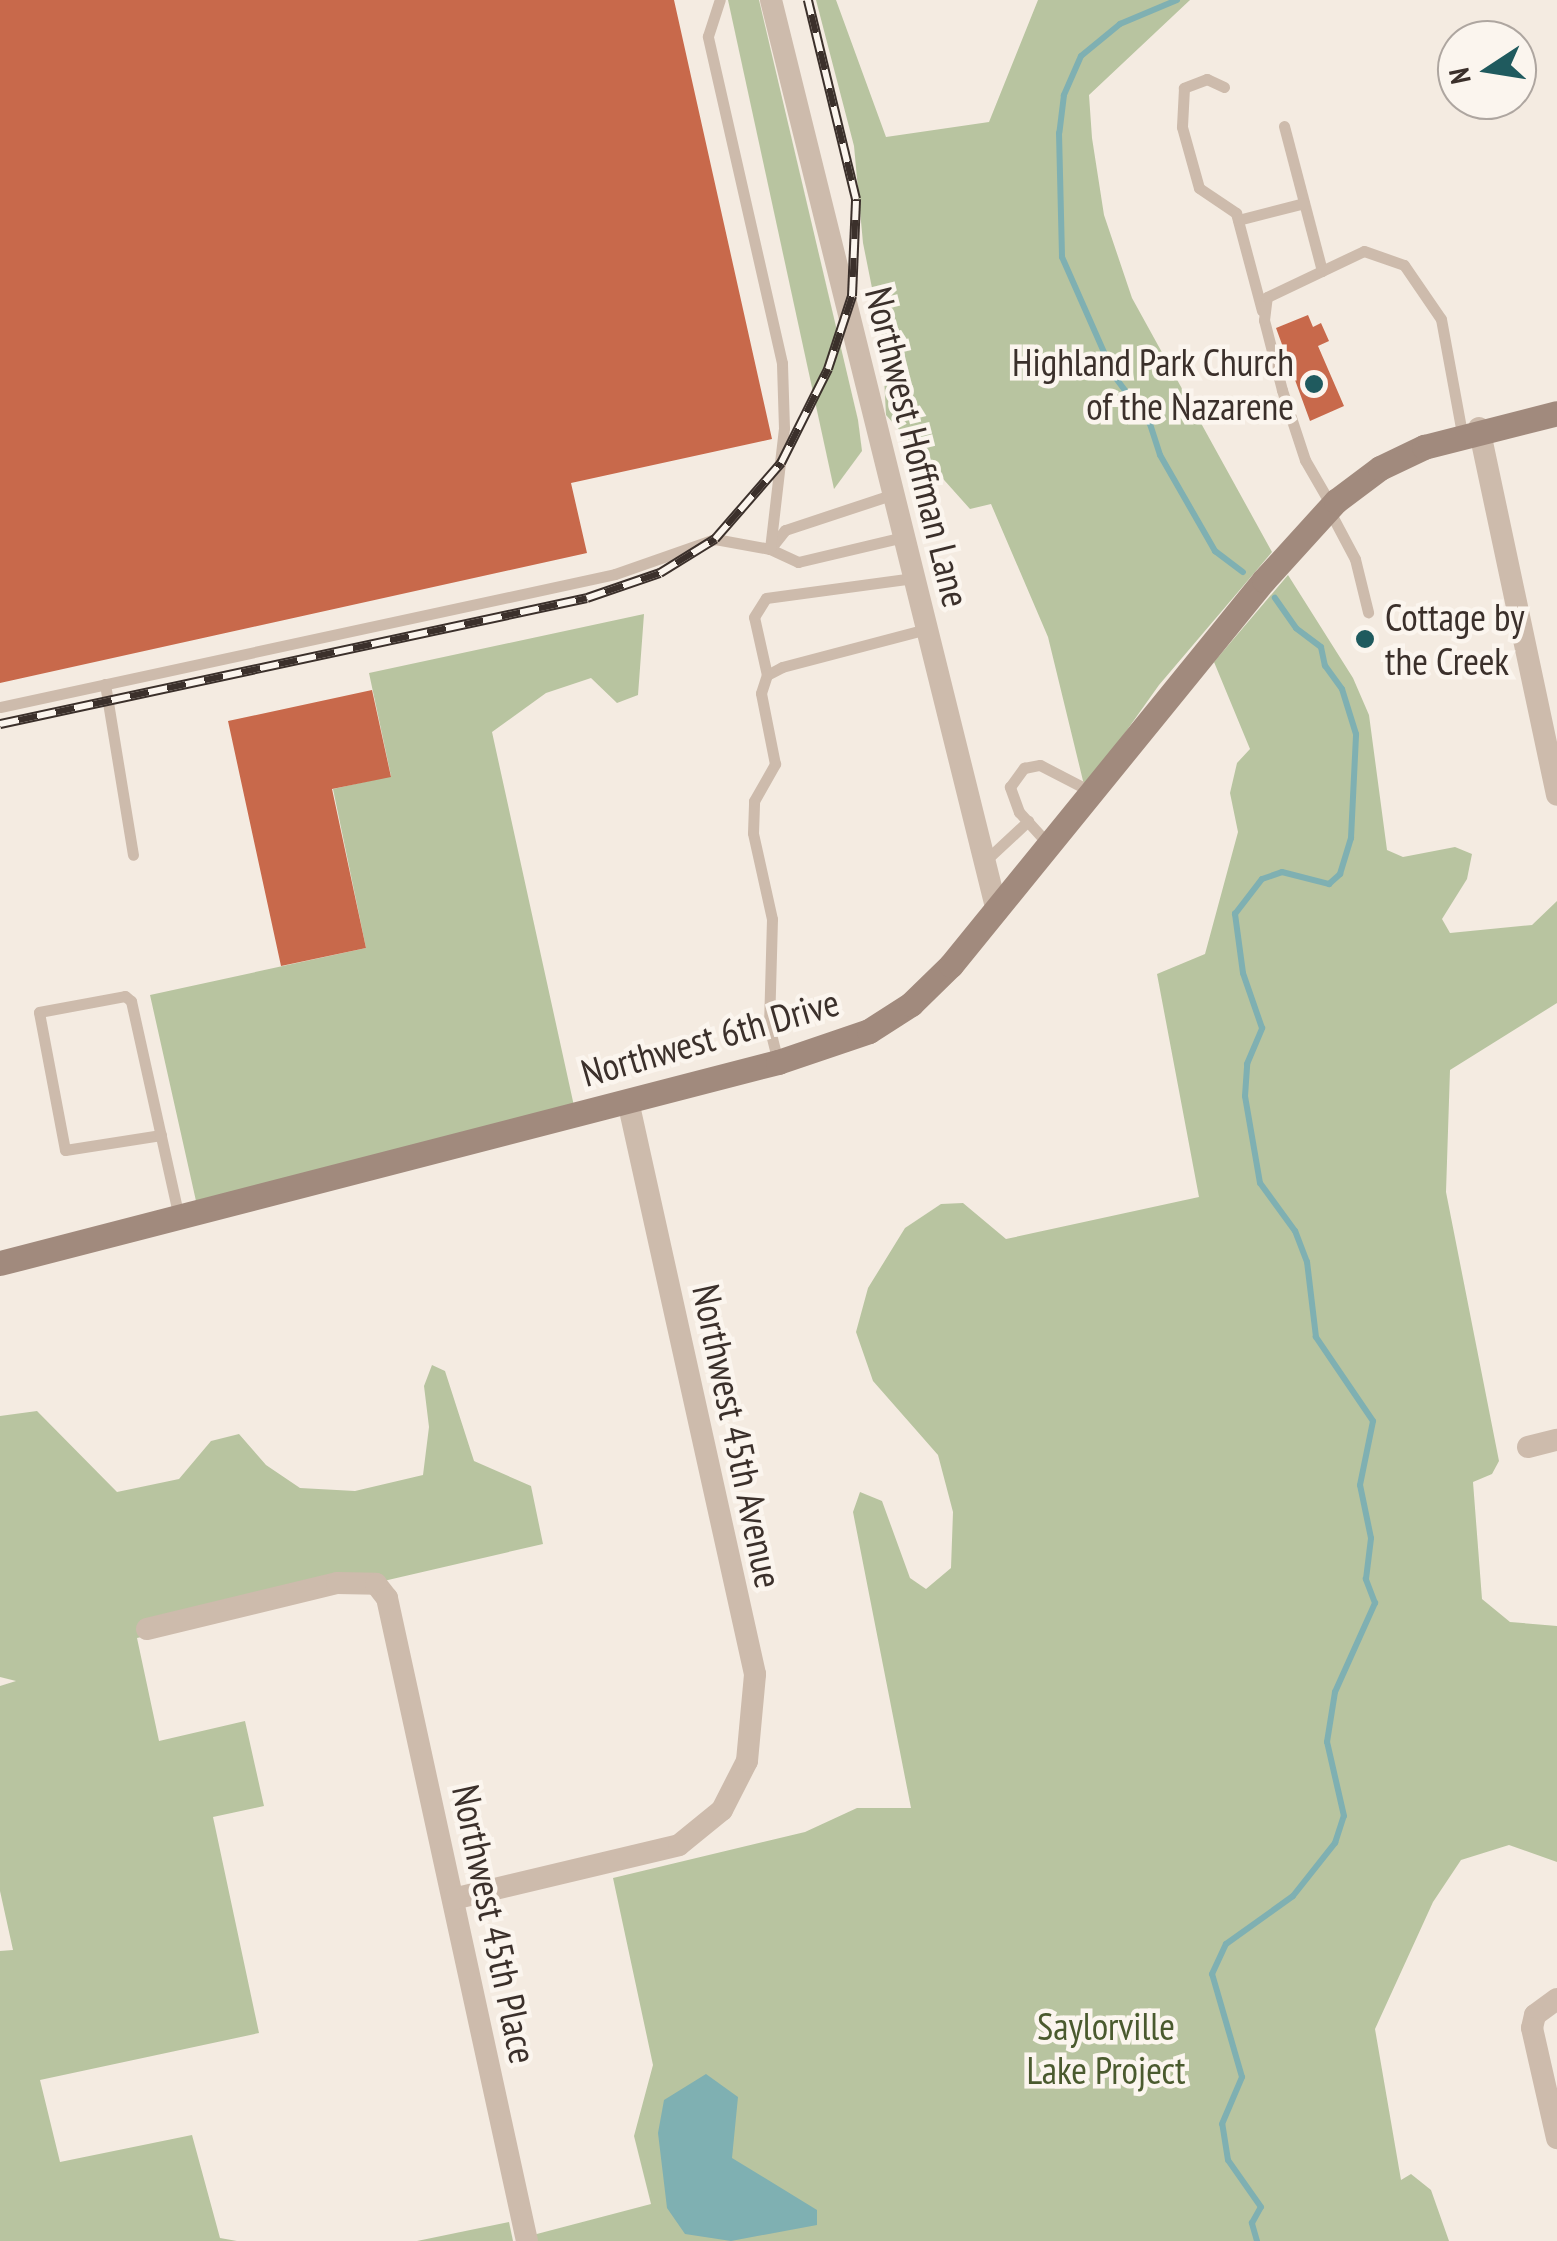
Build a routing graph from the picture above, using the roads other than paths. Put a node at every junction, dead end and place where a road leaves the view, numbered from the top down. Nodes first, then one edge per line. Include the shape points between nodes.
1 (720, 0) edge
2 (770, 0) edge
3 (1224, 88) dead end
4 (1284, 126) dead end
5 (1304, 203) junction
6 (1238, 220) junction
7 (1322, 271) junction
8 (1264, 320) junction
9 (1557, 414) edge
10 (1471, 431) junction
11 (894, 494) junction
12 (1330, 507) junction
13 (904, 537) junction
14 (770, 549) junction
15 (914, 578) junction
16 (1368, 612) dead end
17 (927, 629) junction
18 (767, 675) junction
19 (105, 684) junction
20 (0, 707) edge
21 (1093, 792) junction
22 (1557, 795) edge
23 (1028, 822) junction
24 (1050, 846) junction
25 (133, 856) dead end
26 (985, 861) junction
27 (997, 911) junction
28 (778, 1062) junction
29 (628, 1101) junction
30 (161, 1134) junction
31 (179, 1217) junction
32 (0, 1263) edge
33 (1557, 1440) edge
34 (1528, 1447) dead end
35 (147, 1629) dead end
36 (454, 1899) junction
37 (1557, 1999) edge
38 (1557, 2138) edge
39 (527, 2241) edge

1 - 14 lane via 708,36 782,363 784,428
2 - 11 street, Northwest Hoffman Lane
3 - 6 lane via 1207,79 1184,88 1182,127 1199,188
4 - 5 lane
5 - 6 lane
5 - 7 lane
6 - 8 lane
7 - 8 lane via 1267,297
7 - 10 lane via 1364,251 1404,265 1420,280 1442,320
8 - 12 lane via 1305,460
9 - 10 main road, Northwest 6th Drive
10 - 12 main road, Northwest 6th Drive via 1396,459
10 - 22 street
11 - 13 street, Northwest Hoffman Lane
11 - 14 lane via 785,530
12 - 16 lane via 1355,559
12 - 21 main road, Northwest 6th Drive
13 - 14 lane via 798,562
13 - 15 street, Northwest Hoffman Lane
14 - 19 lane via 715,539 615,574
15 - 17 street, Northwest Hoffman Lane
15 - 18 lane via 766,598 754,617
17 - 18 lane
17 - 26 street, Northwest Hoffman Lane
18 - 28 lane via 760,692 775,764 754,801 753,834 772,919 769,1026
19 - 20 lane
19 - 25 lane
21 - 23 lane via 1040,765 1024,768 1010,787
21 - 24 main road, Northwest 6th Drive
23 - 24 lane
23 - 26 lane
24 - 27 main road, Northwest 6th Drive
26 - 27 street, Northwest Hoffman Lane
27 - 28 main road, Northwest 6th Drive via 931,987 894,1017
28 - 29 main road, Northwest 6th Drive
29 - 31 main road, Northwest 6th Drive
29 - 36 street, Northwest 45th Avenue via 754,1674 755,1718 737,1787 712,1820 679,1845
30 - 30 lane via 131,1000 38,1012 65,1150
30 - 31 lane
31 - 32 main road, Northwest 6th Drive
33 - 34 street
35 - 36 street, Northwest 45th Place via 353,1581 376,1584 393,1621
36 - 39 street, Northwest 45th Place
37 - 38 street via 1536,2015 1533,2040

